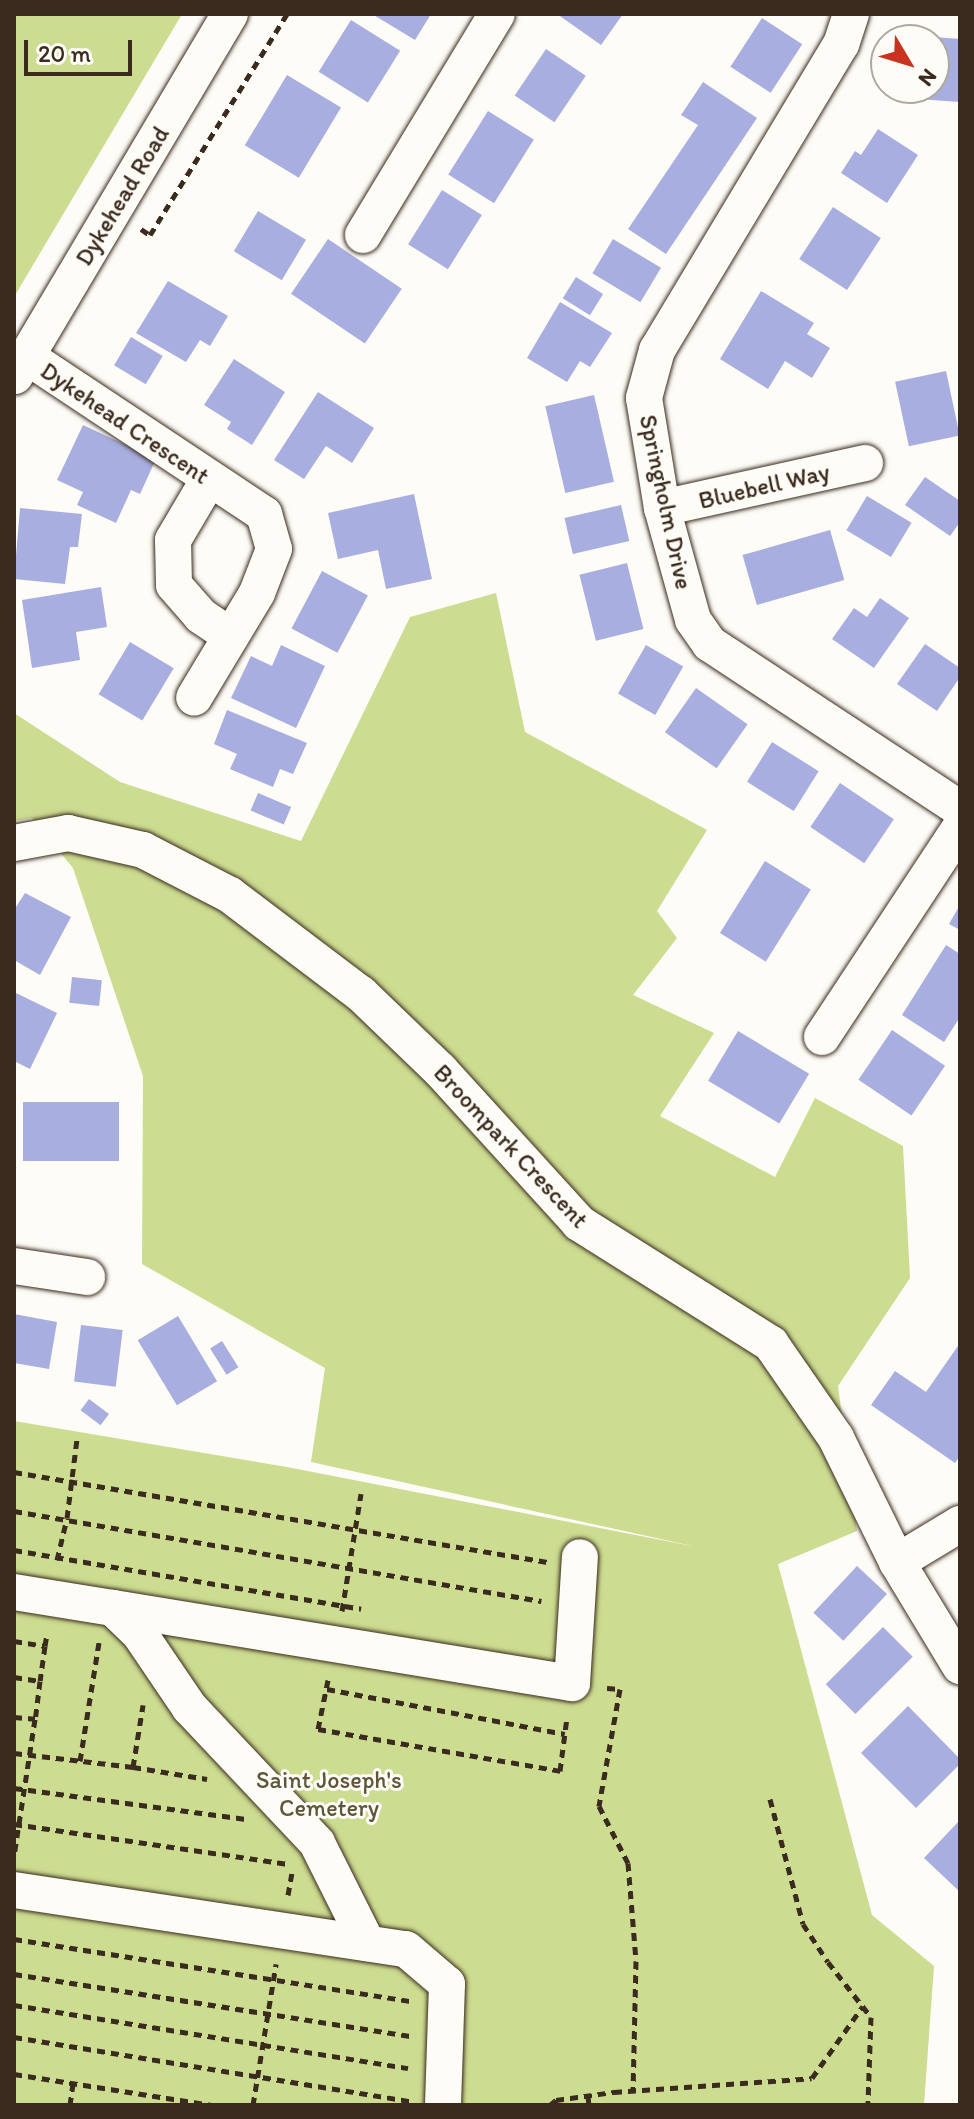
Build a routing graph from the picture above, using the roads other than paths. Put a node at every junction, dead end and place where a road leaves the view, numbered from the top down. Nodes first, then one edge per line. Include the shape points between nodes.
1 (230, 14) edge
2 (497, 14) edge
3 (851, 14) edge
4 (363, 235) dead end
5 (20, 367) edge
6 (865, 463) dead end
7 (216, 484) junction
8 (662, 508) junction
9 (231, 636) junction
10 (194, 698) dead end
11 (960, 809) edge
12 (960, 828) edge
13 (14, 843) edge
14 (822, 1037) dead end
15 (14, 1266) edge
16 (87, 1277) dead end
17 (960, 1524) edge
18 (580, 1562) road end
19 (897, 1562) junction
20 (14, 1592) edge
21 (109, 1607) junction
22 (960, 1666) edge
23 (14, 1890) edge
24 (367, 1943) junction
25 (438, 2081) edge

1 - 5 street, Dykehead Road
2 - 4 street
3 - 8 street, Springholm Drive via 841,44 657,350 644,398
5 - 7 street, Dykehead Crescent
6 - 8 street, Bluebell Way
7 - 9 street, Dykehead Crescent via 264,514 274,549 257,593
7 - 9 street via 173,540 174,585 201,616
8 - 11 street, Springholm Drive via 693,620 710,644
9 - 10 street, Dykehead Crescent
12 - 14 street
13 - 19 street, Broompark Crescent via 68,833 143,850 230,895 307,950 440,1070 579,1223 771,1344 836,1438
15 - 16 street
17 - 19 street
18 - 21 street via 572,1683
19 - 22 street, Broompark Crescent
20 - 21 street
21 - 24 street via 152,1652 190,1708 317,1843
23 - 24 street
24 - 25 street via 406,1949 447,1984

